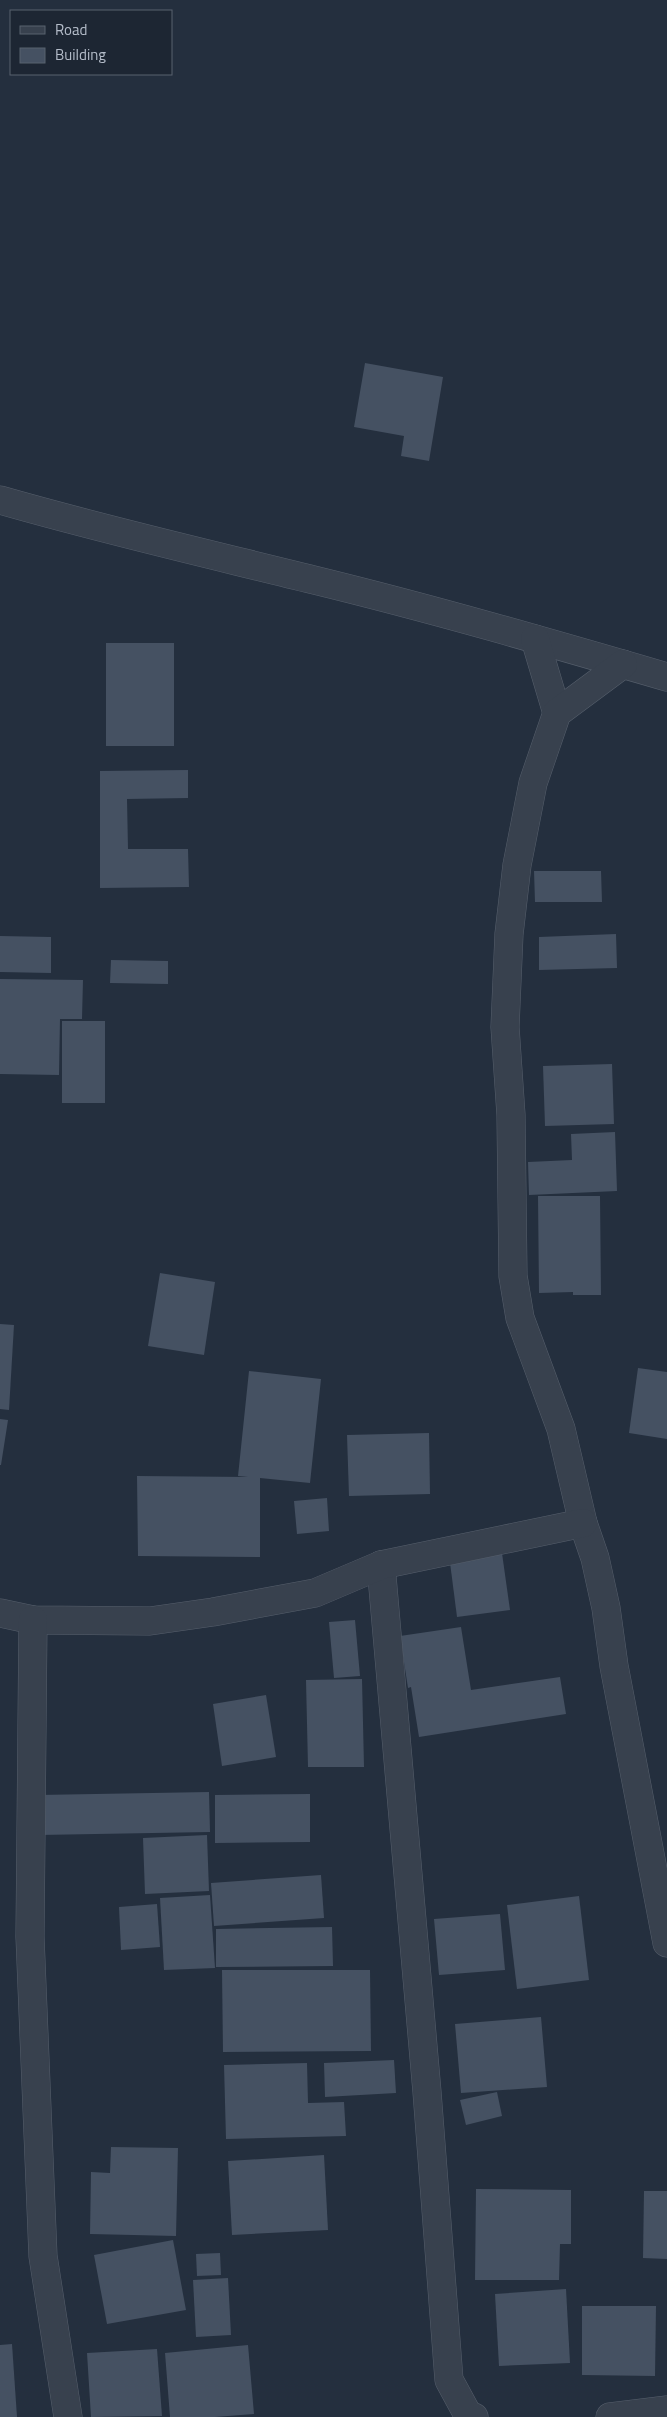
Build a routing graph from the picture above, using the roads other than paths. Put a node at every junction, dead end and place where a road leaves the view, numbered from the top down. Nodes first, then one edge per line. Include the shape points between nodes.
1 (0, 500) edge
2 (535, 639) junction
3 (623, 664) junction
4 (667, 677) edge
5 (558, 712) junction
6 (583, 1523) junction
7 (380, 1565) junction
8 (0, 1613) edge
9 (34, 1620) junction
10 (667, 1944) edge
11 (667, 2410) edge
12 (68, 2417) edge
13 (474, 2417) edge
14 (610, 2417) edge

1 - 2 street
2 - 3 street
2 - 5 street
3 - 4 street
3 - 5 street
5 - 6 street via 533,784 517,865 509,934 505,1027 511,1115 513,1276 520,1318 561,1429
6 - 7 street
6 - 10 street via 606,1608
7 - 9 street via 315,1593 213,1612 150,1622
7 - 13 street via 428,2102 449,2380 468,2415
8 - 9 street
9 - 12 street via 30,1937 43,2256
11 - 14 street

